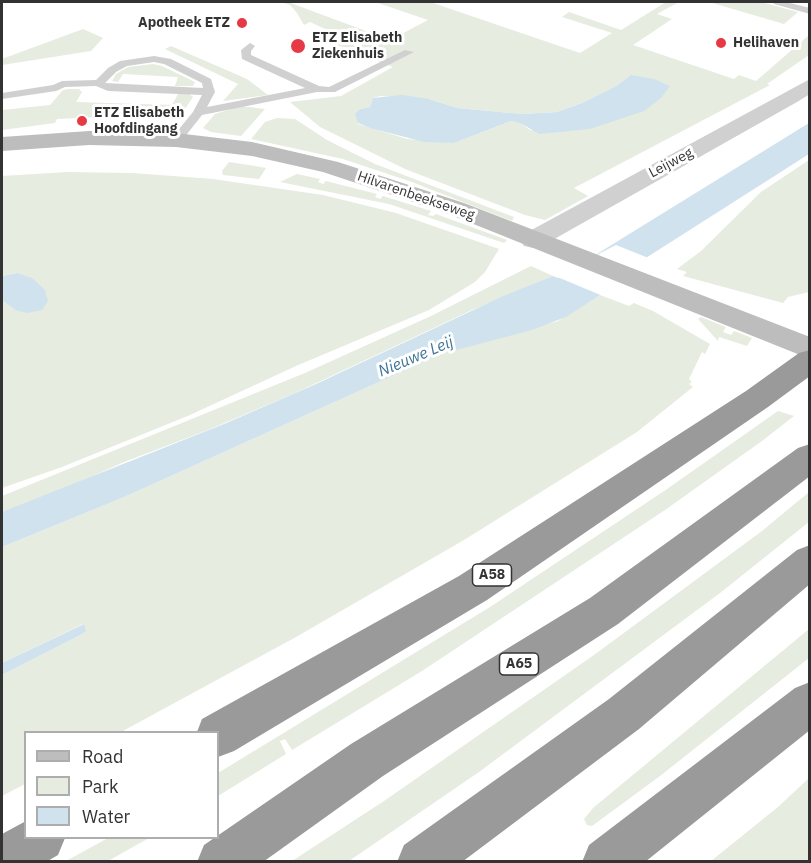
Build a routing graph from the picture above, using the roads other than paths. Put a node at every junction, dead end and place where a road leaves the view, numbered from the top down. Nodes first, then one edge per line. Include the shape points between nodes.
1 (777, 2) edge
2 (810, 11) edge
3 (250, 46) dead end
4 (409, 52) dead end
5 (99, 82) junction
6 (810, 85) edge
7 (317, 89) junction
8 (209, 92) junction
9 (2, 96) edge
10 (198, 113) junction
11 (176, 140) junction
12 (2, 144) edge
13 (544, 245) junction
14 (810, 350) edge
15 (810, 360) edge
16 (810, 457) edge
17 (810, 561) edge
18 (810, 703) edge
19 (219, 734) edge
20 (38, 839) edge
21 (2, 860) edge
22 (221, 861) edge
23 (421, 861) edge
24 (606, 861) edge

1 - 2 lane
3 - 7 lane via 246,57
4 - 7 lane via 331,90
5 - 8 lane via 108,88
5 - 8 lane via 124,63 154,59 167,61 207,81
5 - 9 lane via 62,84
6 - 13 street, Leijweg
7 - 10 lane
8 - 10 lane
10 - 11 lane
11 - 12 street, Hilvarenbeekseweg via 89,138
11 - 13 street, Hilvarenbeekseweg via 252,149 330,167 455,208
13 - 14 street, Hilvarenbeekseweg
15 - 19 highway, A58 via 473,588
16 - 22 highway, A65 via 604,611 367,760
17 - 23 highway via 624,714
18 - 24 highway
20 - 21 highway

